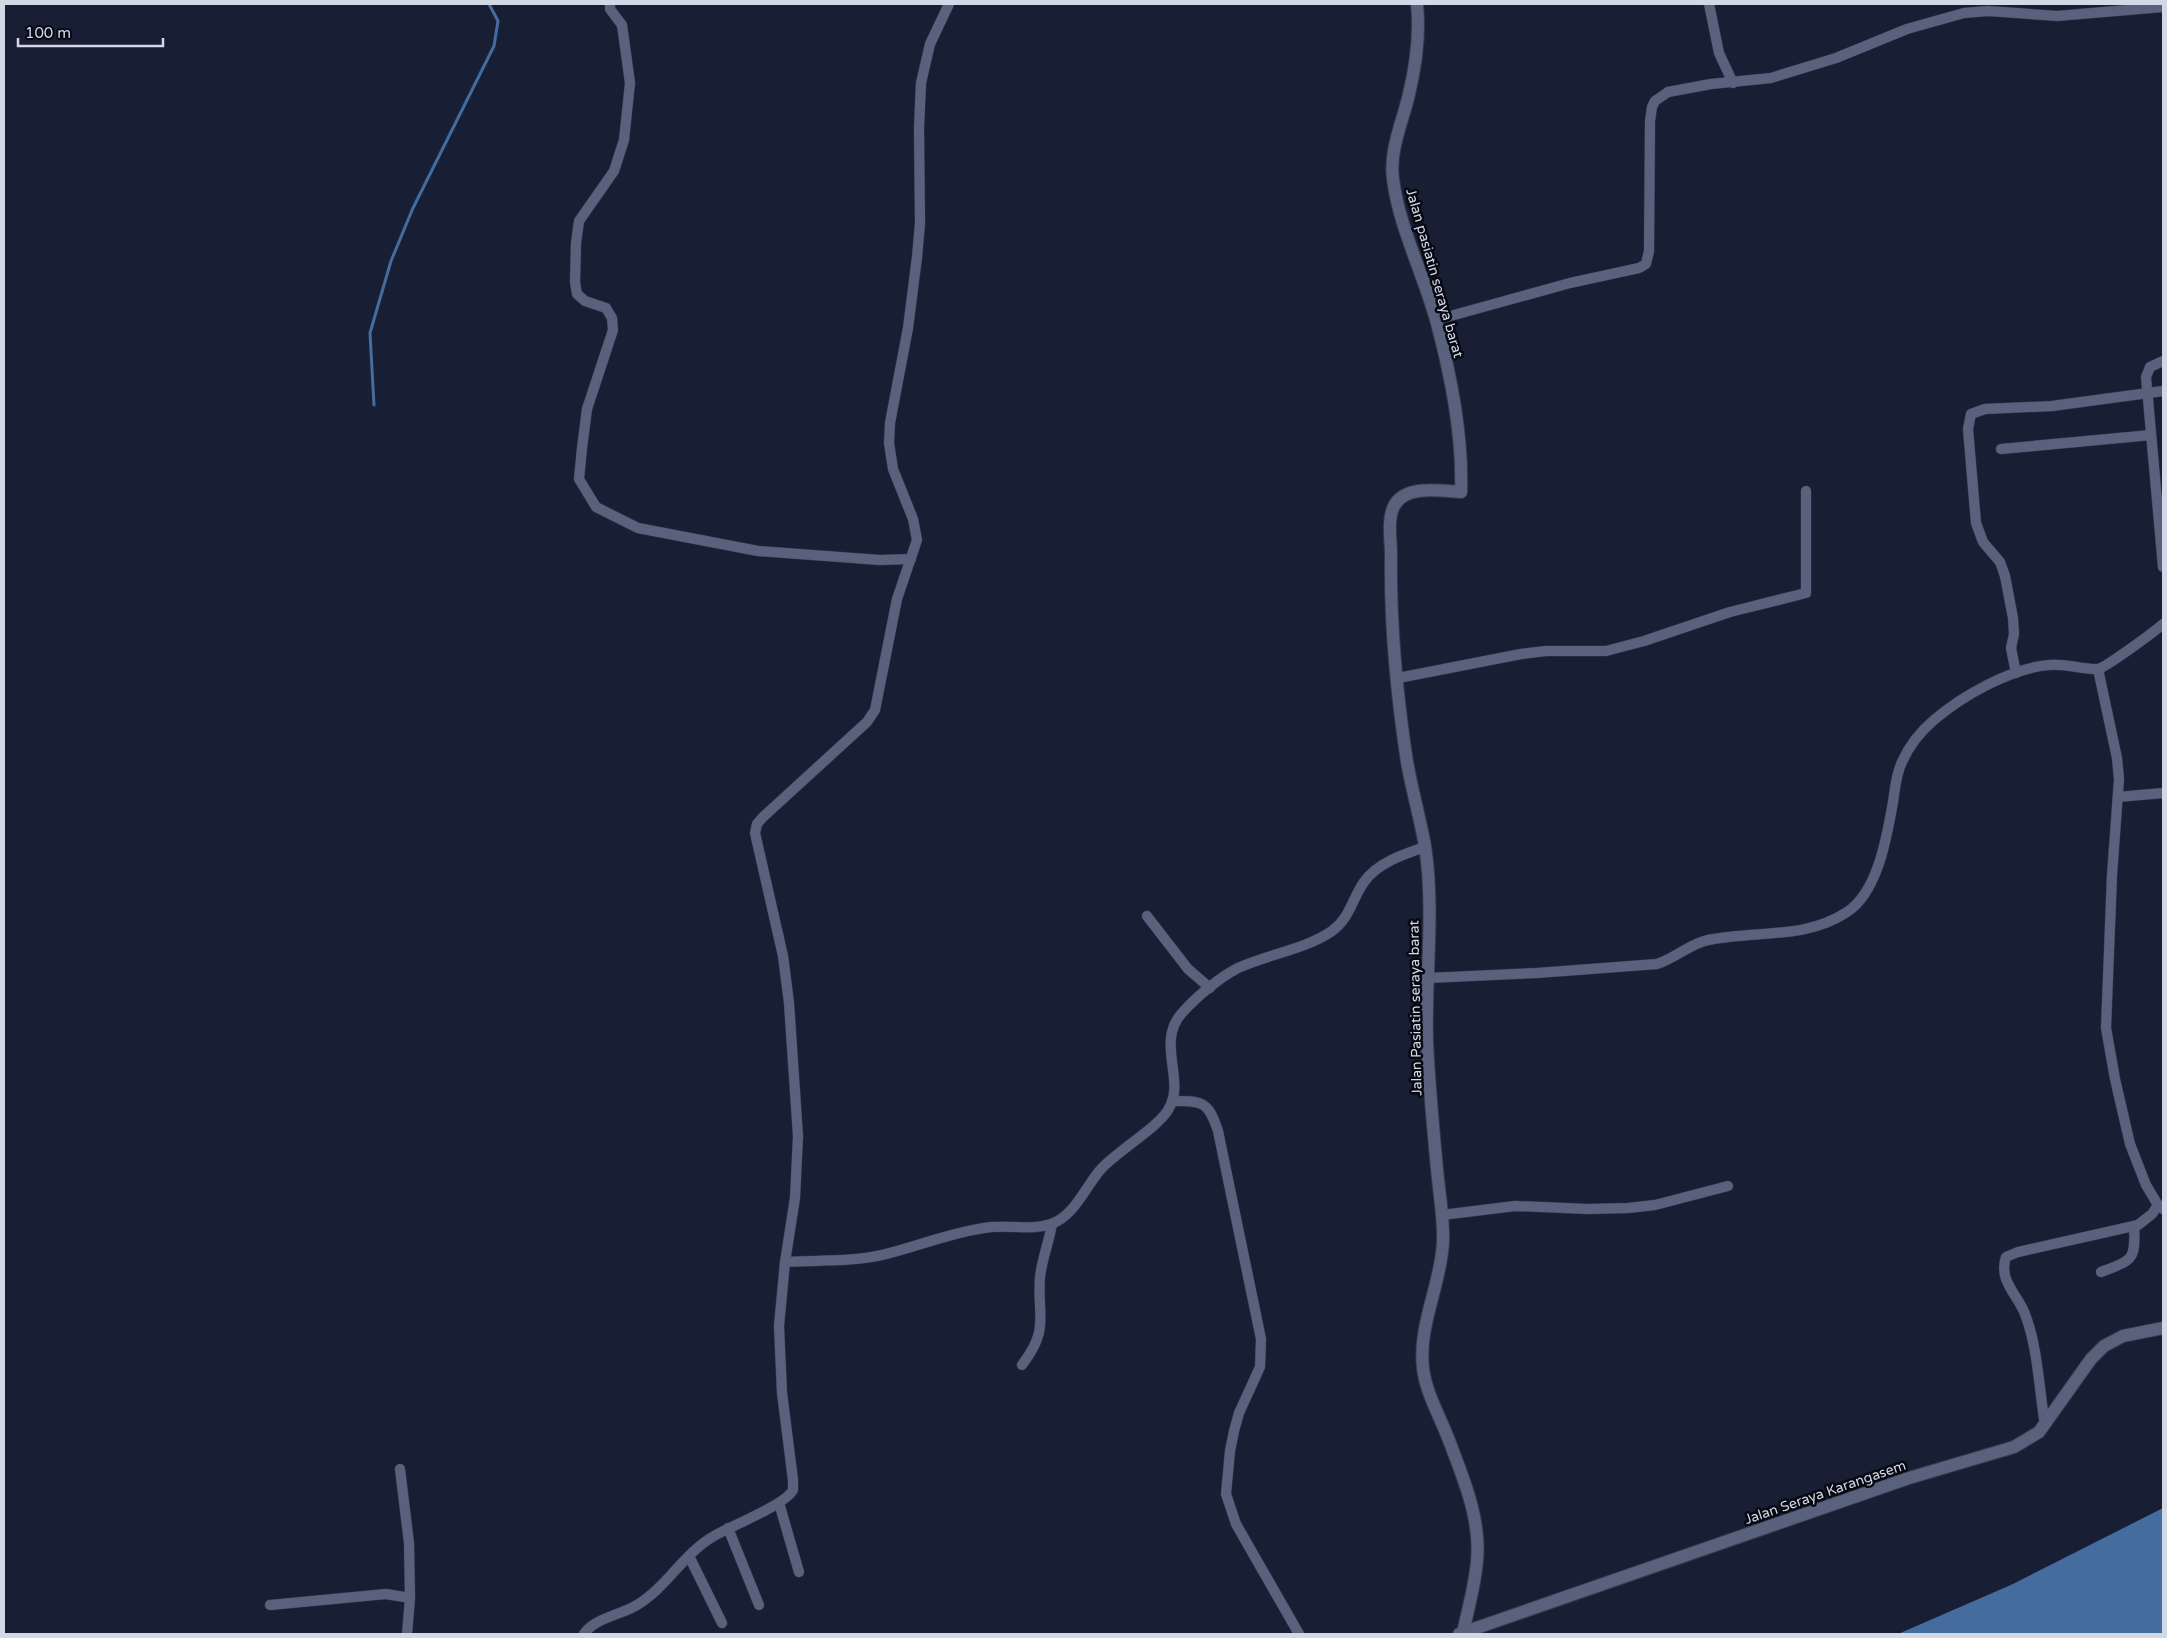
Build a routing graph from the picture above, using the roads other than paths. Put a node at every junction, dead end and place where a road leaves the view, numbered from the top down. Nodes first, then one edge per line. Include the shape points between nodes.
1 (610, 4) edge
2 (949, 4) edge
3 (1417, 4) edge
4 (1709, 4) edge
5 (2163, 7) edge
6 (1733, 83) junction
7 (1436, 320) junction
8 (2163, 362) edge
9 (2163, 391) edge
10 (2148, 392) junction
11 (2151, 435) junction
12 (2001, 449) dead end
13 (1806, 491) dead end
14 (1461, 492) joint
15 (912, 559) junction
16 (2163, 567) edge
17 (2163, 624) edge
18 (2098, 669) junction
19 (2016, 673) junction
20 (1398, 678) junction
21 (2163, 794) edge
22 (2118, 797) junction
23 (1425, 847) junction
24 (1147, 916) dead end
25 (1428, 978) junction
26 (1210, 988) junction
27 (1172, 1101) junction
28 (1728, 1186) dead end
29 (2160, 1207) edge
30 (1442, 1214) junction
31 (1052, 1224) junction
32 (2134, 1226) junction
33 (785, 1262) junction
34 (2101, 1272) dead end
35 (2163, 1328) edge
36 (1022, 1365) dead end
37 (2045, 1425) junction
38 (400, 1469) dead end
39 (779, 1503) junction
40 (728, 1528) junction
41 (689, 1556) junction
42 (799, 1572) dead end
43 (410, 1598) junction
44 (758, 1605) dead end
45 (270, 1606) dead end
46 (722, 1623) dead end
47 (1461, 1633) edge
48 (407, 1634) edge
49 (584, 1634) edge
50 (1299, 1634) edge

1 - 15 street via 622,25 630,83 624,140 614,170 579,221 576,243 577,294 585,301 606,308 612,318 613,330 587,409 579,479 596,507 638,528 758,551 880,560
2 - 15 street via 930,44 921,83 917,257 908,328 890,423 893,469 915,527 917,540
3 - 7 street, Jalan pasiatin seraya barat via 1415,62 1397,136 1392,176
4 - 6 street via 1719,53
5 - 6 street via 2057,16 1988,10 1964,13 1907,29 1836,58 1771,78
6 - 7 street via 1678,89 1661,95 1655,101 1650,121 1649,251 1645,266
7 - 14 street, Jalan pasiatin seraya barat via 1456,414
8 - 10 street via 2148,371
9 - 10 street
10 - 11 street
10 - 19 street via 2052,406 1979,410 1970,416 1968,429 1976,523 1983,542 2000,562 2005,576 2014,618 2011,648
11 - 12 street
11 - 16 street
13 - 20 street via 1806,593 1730,612 1606,651 1521,654
14 - 20 street, Jalan Pasiatin seraya barat via 1412,492 1399,499 1392,510 1390,583
15 - 33 street via 897,599 875,710 867,722 763,817 755,829 783,956 797,1109 795,1198
17 - 18 street
18 - 19 street via 2050,664
18 - 22 street via 2118,758
19 - 25 street via 1963,699 1933,720 1907,752 1899,770 1888,824 1869,886 1849,911 1821,926 1701,942 1657,964
20 - 23 street, Jalan Pasiatin seraya barat via 1408,764
21 - 22 street
22 - 29 street via 2106,1028 2130,1144 2146,1185
23 - 25 street, Jalan Pasiatin seraya barat
23 - 26 street via 1373,872 1360,888 1349,913 1330,932 1237,969
24 - 26 street via 1188,969
25 - 30 street, Jalan Pasiatin seraya barat via 1427,1040
26 - 27 street via 1182,1012 1174,1024 1170,1041
27 - 31 street via 1161,1118 1101,1169 1072,1208
27 - 50 street via 1198,1102 1212,1113 1261,1338 1260,1366 1240,1413 1230,1451 1227,1502 1236,1524
28 - 30 street via 1637,1207 1514,1206
29 - 32 street
30 - 47 street, Jalan Pasiatin seraya barat via 1441,1262 1424,1327 1422,1356 1428,1388 1450,1442 1476,1523 1477,1561
31 - 33 street via 982,1228 865,1258
31 - 36 street via 1040,1279 1039,1338
32 - 34 street via 2133,1255
32 - 37 street via 2018,1252 2005,1260 2007,1284 2024,1312 2030,1332
33 - 39 street via 779,1326 780,1365 794,1484 792,1493
35 - 37 street, Jalan Seraya Karangasem via 2123,1336 2104,1346 2091,1359
37 - 47 street, Jalan Seraya Karangasem via 2033,1437 2006,1450 1909,1478
38 - 43 street via 409,1543
39 - 40 street
39 - 42 street
40 - 41 street
40 - 44 street
41 - 46 street
41 - 49 street via 653,1594 621,1614 592,1626
43 - 45 street via 386,1594
43 - 48 street

